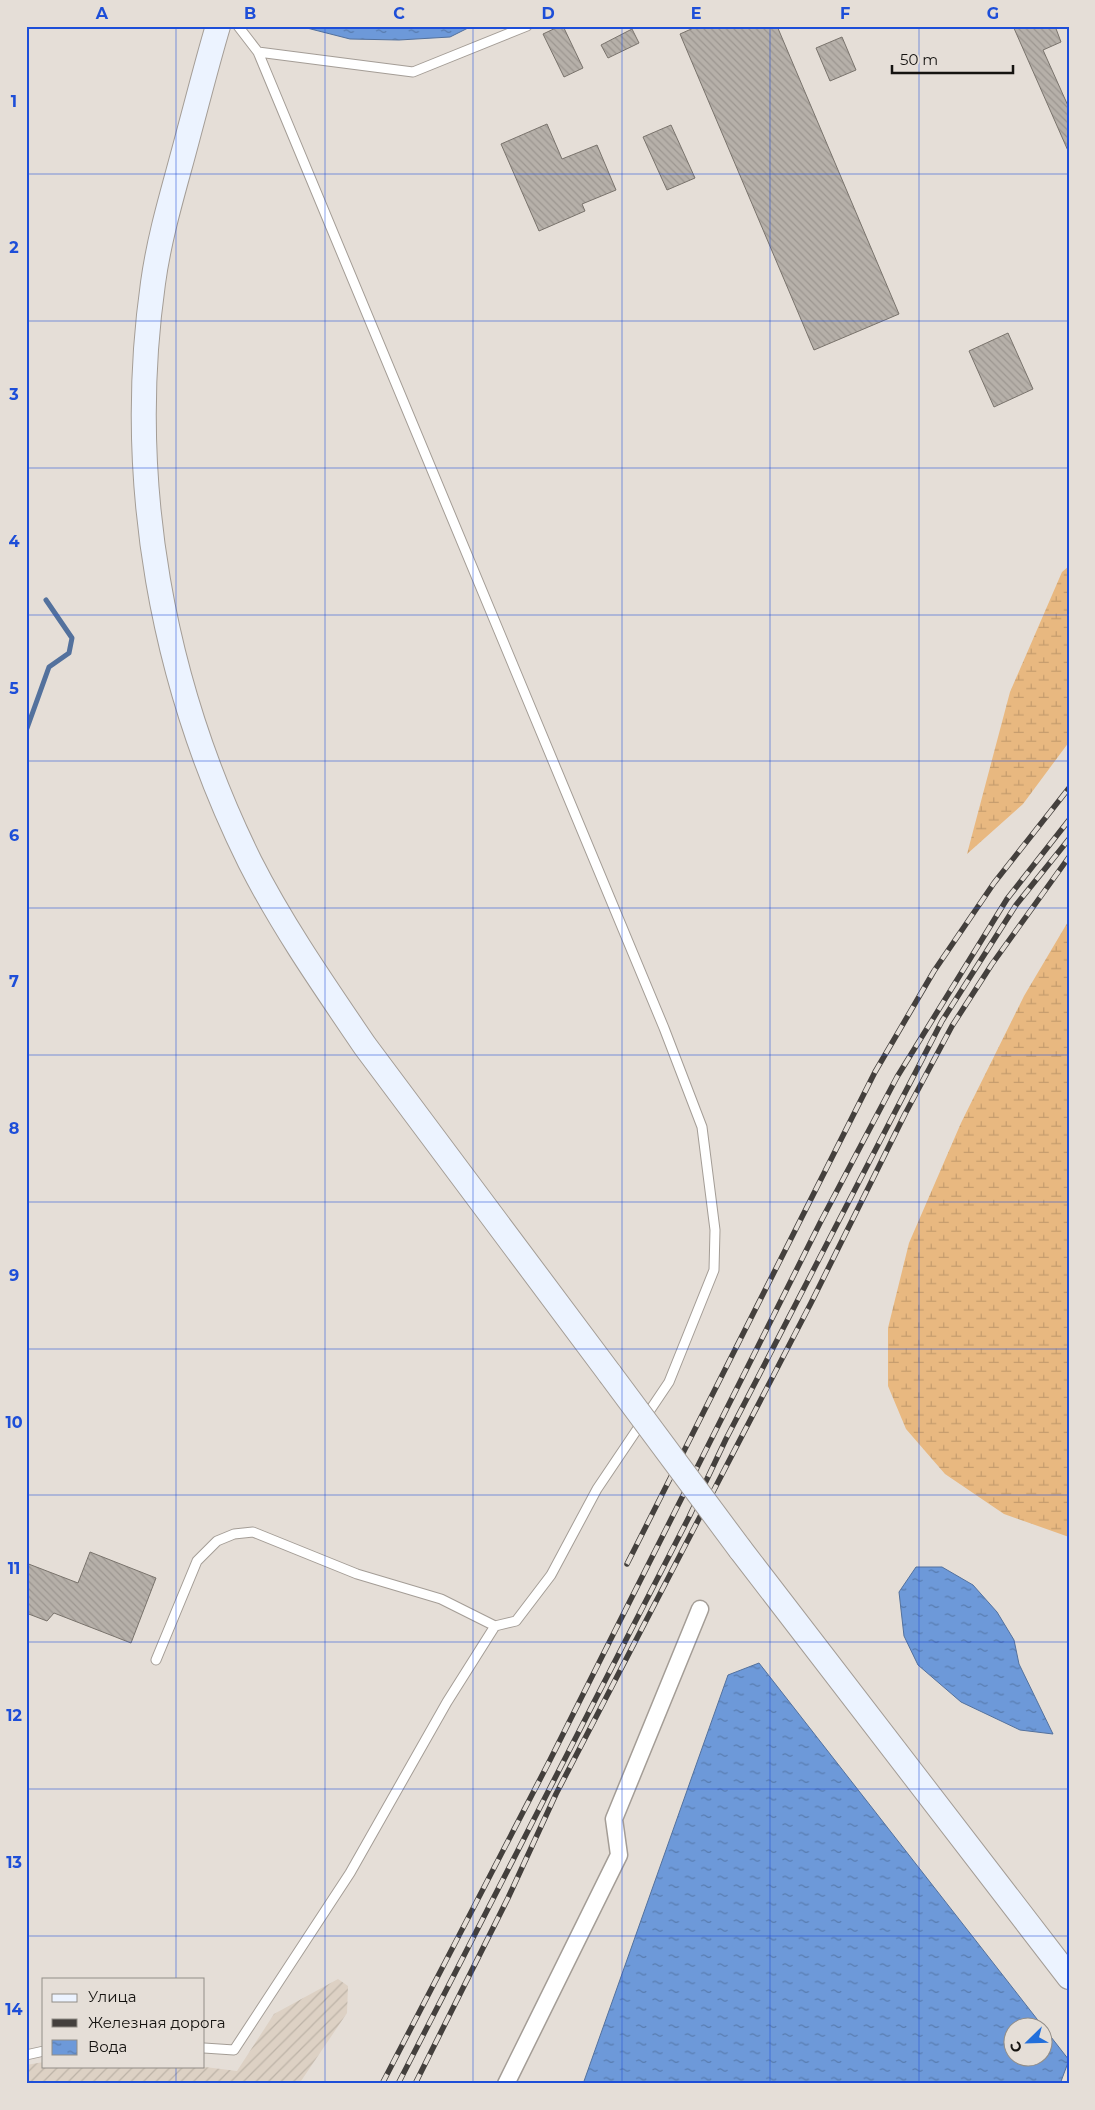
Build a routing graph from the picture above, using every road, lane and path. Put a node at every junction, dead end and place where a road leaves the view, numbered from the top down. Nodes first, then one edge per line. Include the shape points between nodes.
1 (218, 26) edge
2 (238, 26) edge
3 (527, 26) edge
4 (258, 52) junction
5 (700, 1609) dead end
6 (495, 1626) junction
7 (156, 1660) dead end
8 (1069, 1977) edge
9 (205, 2048) edge
10 (42, 2051) edge
11 (26, 2055) edge
12 (506, 2084) edge

1 - 8 main road, bridge via 165,213 153,283 144,381 144,466 150,534 176,670 222,801 252,865 287,926 366,1046 740,1549
2 - 4 lane
3 - 4 lane via 414,72
4 - 6 lane via 664,1028 702,1128 715,1230 714,1270 669,1382 597,1489 551,1576 516,1621
5 - 12 street via 614,1820 619,1855
6 - 7 lane via 441,1599 357,1574 253,1532 234,1534 216,1541 197,1561
6 - 9 lane via 447,1702 350,1873 234,2050
10 - 11 lane

